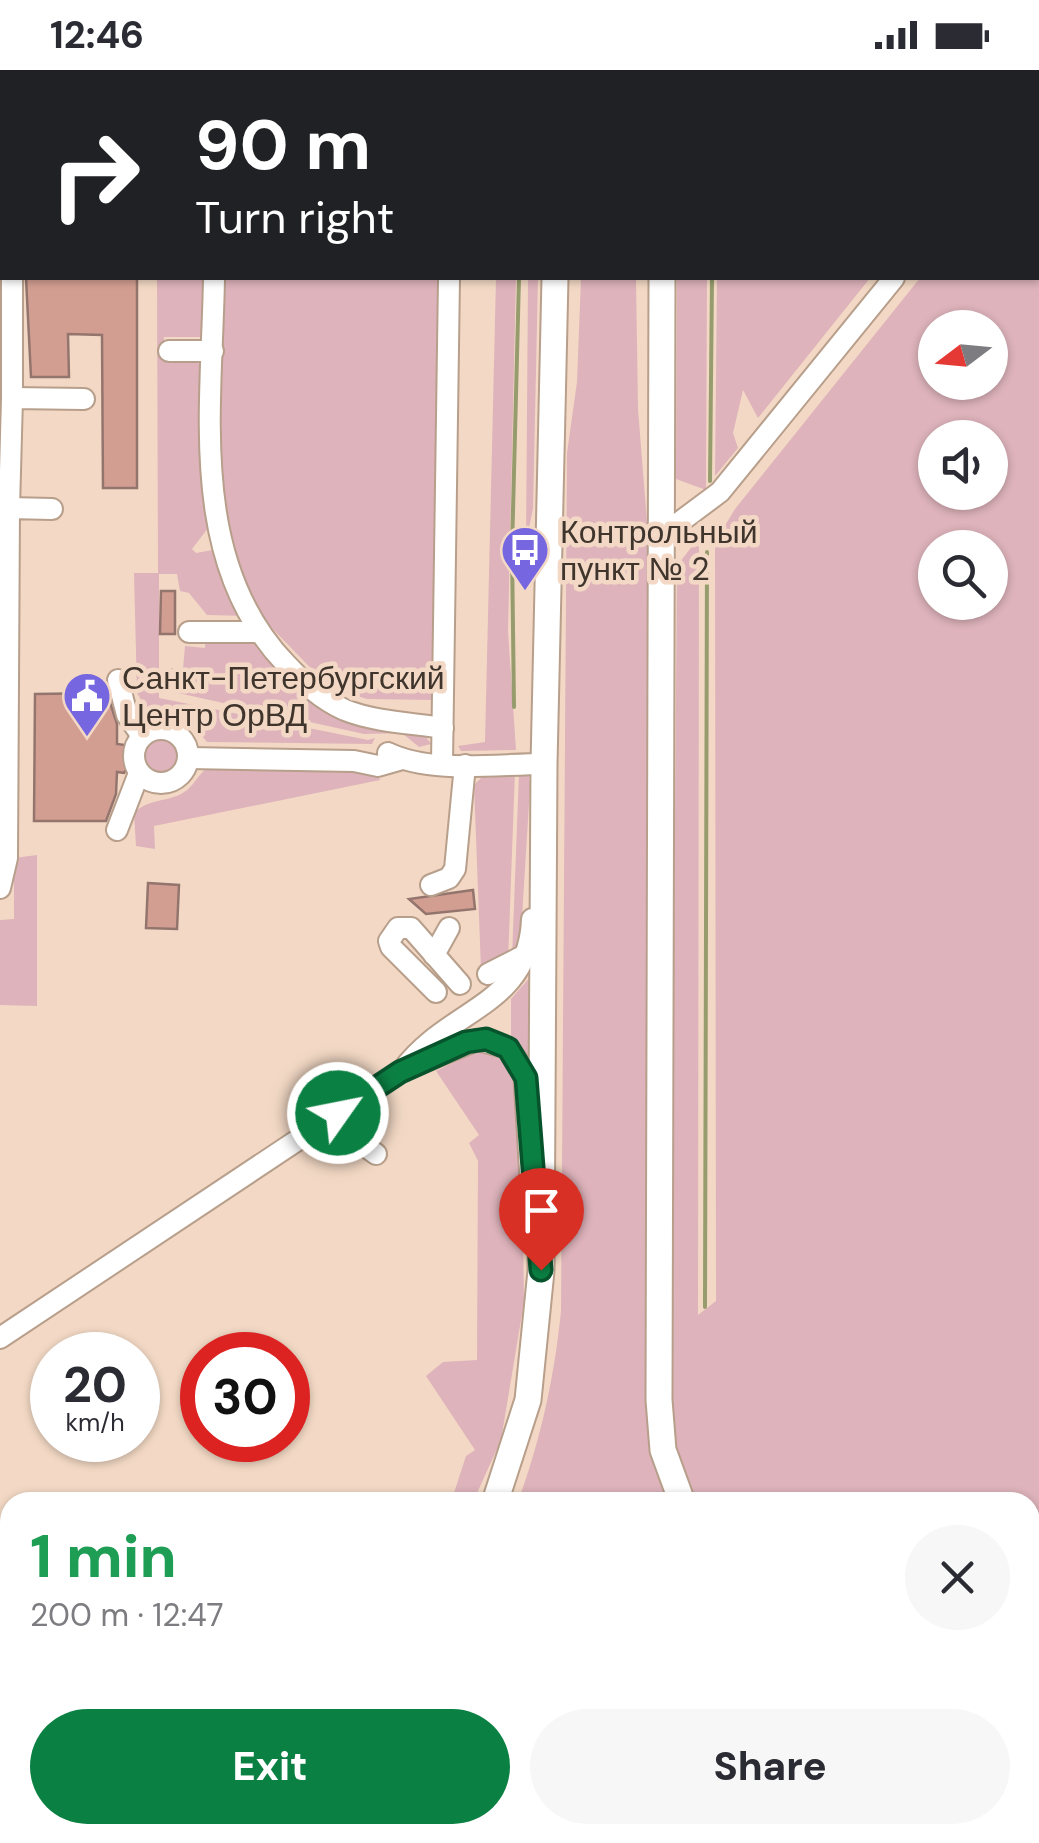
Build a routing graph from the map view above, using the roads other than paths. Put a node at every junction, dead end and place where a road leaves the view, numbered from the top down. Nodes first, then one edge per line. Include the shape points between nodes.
1 (12, 280) edge
2 (214, 280) edge
3 (449, 280) edge
4 (555, 280) edge
5 (572, 280) edge
6 (892, 280) edge
7 (658, 283) edge
8 (213, 351) junction
9 (169, 352) dead end
10 (12, 398) junction
11 (84, 399) dead end
12 (550, 501) junction
13 (8, 508) junction
14 (52, 509) dead end
15 (664, 533) junction
16 (189, 632) dead end
17 (258, 632) junction
18 (118, 680) dead end
19 (443, 728) junction
20 (142, 736) junction
21 (189, 758) junction
22 (442, 763) junction
23 (544, 764) junction
24 (465, 765) junction
25 (138, 773) junction
26 (117, 830) dead end
27 (546, 840) junction
28 (432, 885) dead end
29 (0, 888) edge
30 (448, 928) dead end
31 (528, 952) junction
32 (434, 954) junction
33 (488, 974) dead end
34 (460, 984) dead end
35 (436, 992) dead end
36 (419, 1050) junction
37 (338, 1113) junction
38 (376, 1154) dead end
39 (540, 1237) junction
40 (0, 1338) edge
41 (498, 1492) edge
42 (678, 1492) edge

1 - 10 street
2 - 8 street
3 - 19 street
4 - 12 main road
5 - 12 main road via 568,379
6 - 15 street via 720,492
7 - 15 main road
8 - 9 street
8 - 17 street via 211,496 236,586
10 - 11 street
10 - 13 street
12 - 23 main road
13 - 14 street
13 - 29 street via 7,858
15 - 42 main road via 660,1400 663,1450
16 - 17 street
17 - 19 street via 315,694 348,712
18 - 20 street via 126,715
19 - 22 street
20 - 21 street via 167,728 187,745
20 - 25 street via 133,760
21 - 22 street
21 - 25 street via 175,780 149,781
22 - 24 street
23 - 24 street
23 - 27 main road
24 - 28 street via 455,868
25 - 26 street
27 - 31 street via 533,888
27 - 39 main road
30 - 32 street
31 - 33 street
31 - 36 street via 506,988
32 - 34 street
32 - 35 street via 411,928 392,934 391,947
36 - 37 street via 400,1072
36 - 39 street via 486,1039 508,1048 520,1064
37 - 38 street via 354,1138
37 - 40 street
39 - 41 main road via 537,1346 528,1400

